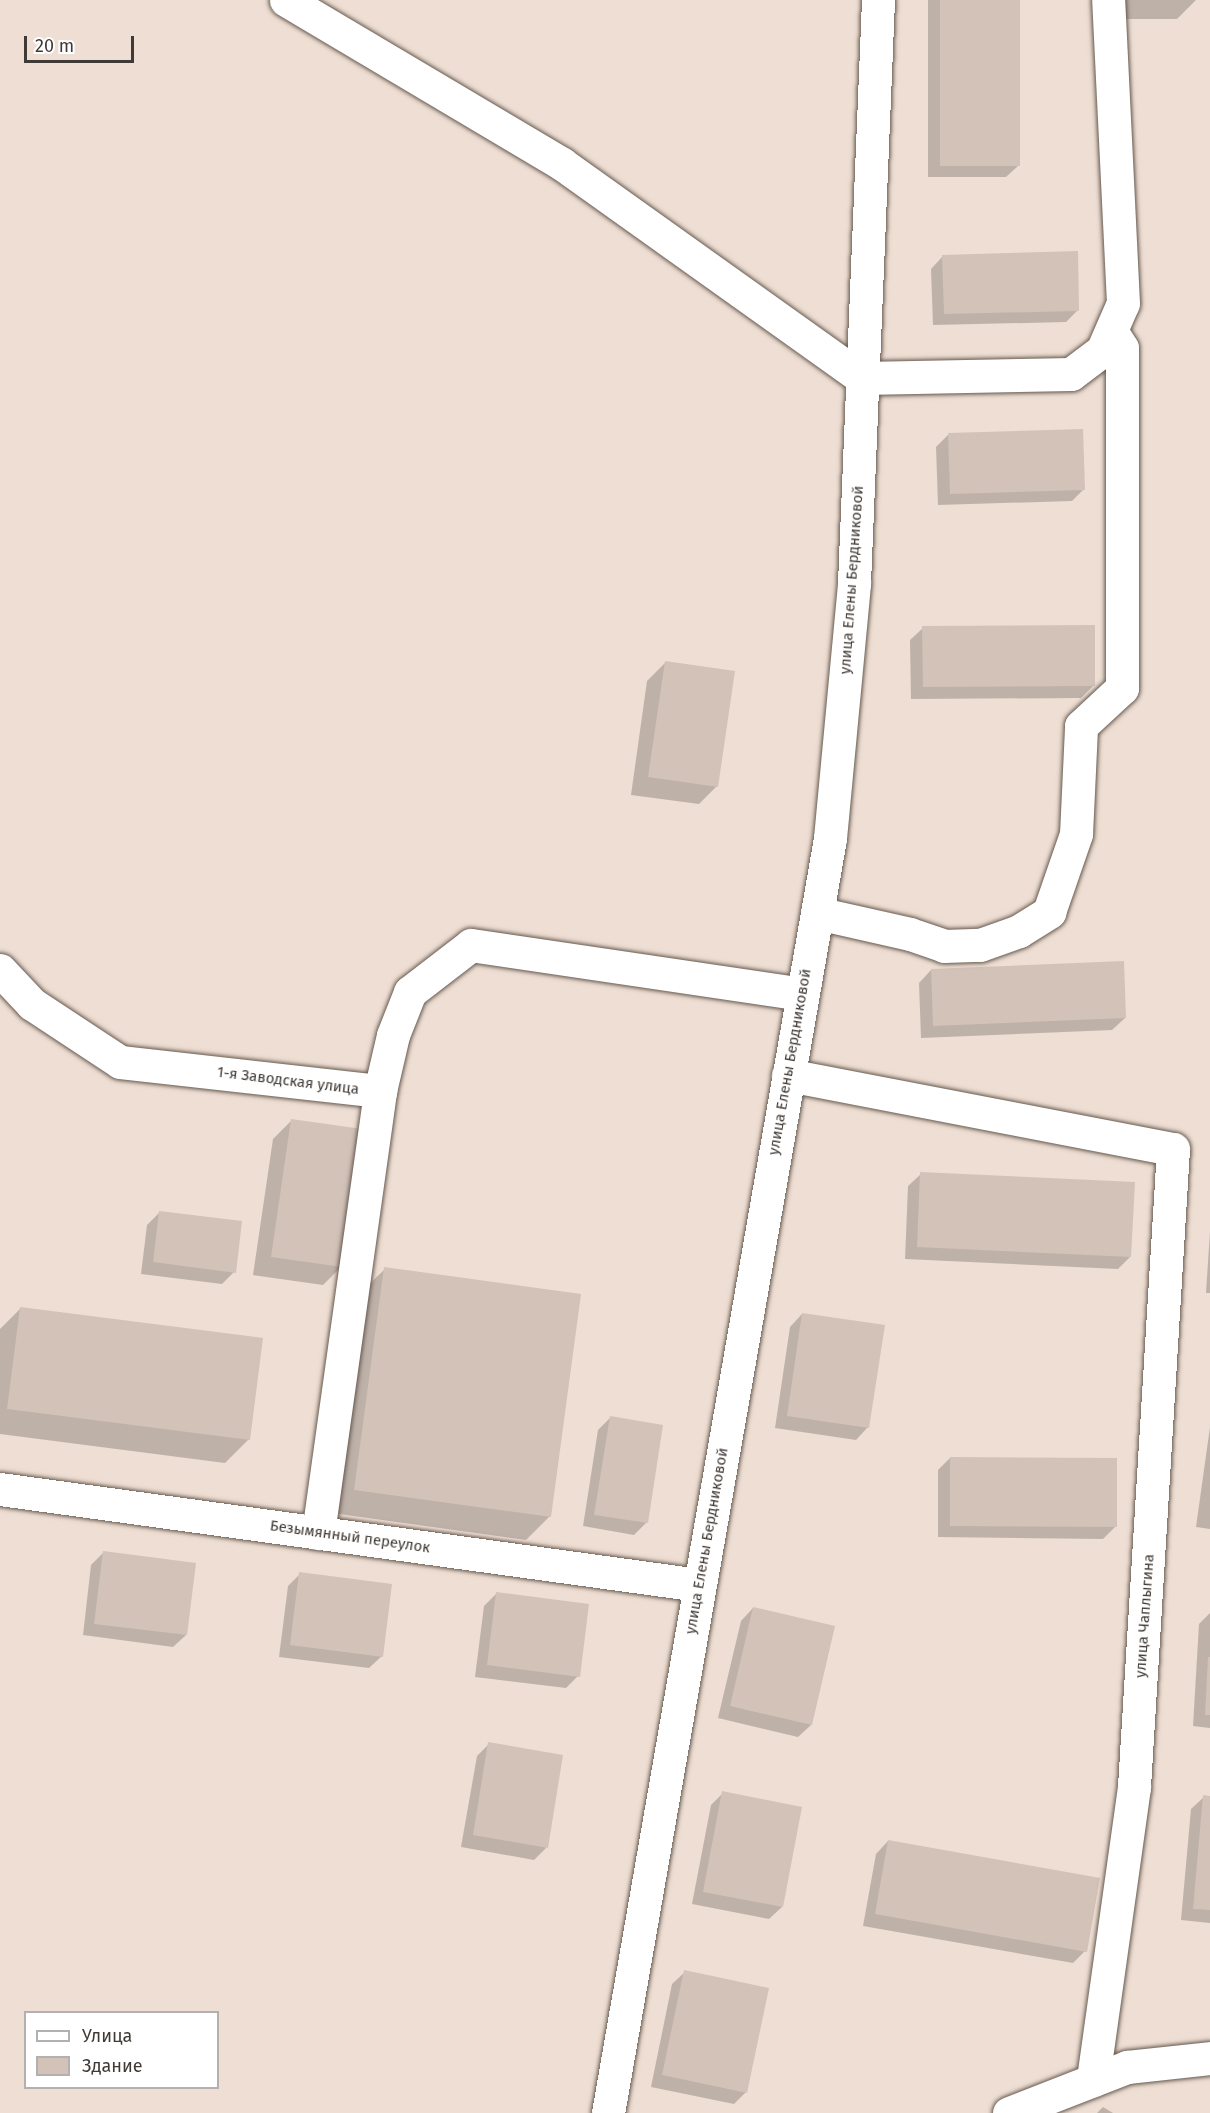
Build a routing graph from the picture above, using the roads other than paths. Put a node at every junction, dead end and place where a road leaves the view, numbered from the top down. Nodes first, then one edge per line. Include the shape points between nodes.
1 (286, 0) edge
2 (878, 0) edge
3 (1108, 0) edge
4 (1112, 332) junction
5 (862, 378) junction
6 (817, 913) junction
7 (0, 970) edge
8 (802, 994) junction
9 (788, 1074) junction
10 (380, 1091) junction
11 (0, 1489) edge
12 (318, 1533) junction
13 (699, 1585) junction
14 (1210, 2058) edge
15 (1093, 2080) junction
16 (608, 2113) edge
17 (1008, 2113) edge

1 - 5 street via 562,164
2 - 5 street, улица Елены Бердниковой
3 - 4 street via 1123,303
4 - 5 street via 1102,351 1071,374
4 - 6 street via 1122,348 1122,688 1081,726 1076,834 1048,912 1019,931 980,945 944,946 910,934
5 - 6 street, улица Елены Бердниковой via 854,583 830,838
6 - 8 street, улица Елены Бердниковой
7 - 10 street, 1-я Заводская улица via 32,1004 120,1062
8 - 9 street, улица Елены Бердниковой
8 - 10 street, 1-я Заводская улица via 471,945 410,992 393,1035
9 - 13 street, улица Елены Бердниковой
9 - 15 street, улица Чаплыгина via 1173,1149 1134,1787
10 - 12 street
11 - 12 street, Безымянный переулок
12 - 13 street, Безымянный переулок
13 - 16 street, улица Елены Бердниковой
14 - 15 street via 1127,2067
15 - 17 street

